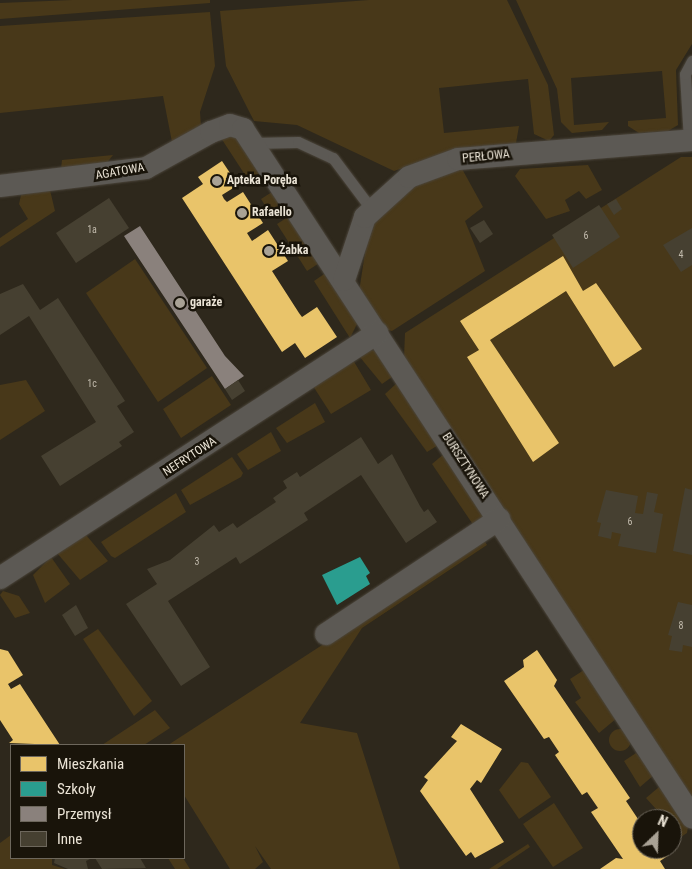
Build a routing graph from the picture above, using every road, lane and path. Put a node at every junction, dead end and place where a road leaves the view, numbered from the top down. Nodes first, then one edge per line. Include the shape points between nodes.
1 (692, 62) edge
2 (230, 125) joint
3 (691, 140) edge
4 (252, 143) junction
5 (0, 186) edge
6 (372, 210) junction
7 (344, 280) junction
8 (378, 333) junction
9 (499, 519) junction
10 (0, 578) edge
11 (326, 634) dead end
12 (692, 817) edge

1 - 3 lane via 685,74
2 - 4 street, BURSZTYNOWA via 243,129
2 - 5 street, AGATOWA via 146,168
3 - 6 street, PERŁOWA via 458,159 403,181
4 - 6 lane via 298,142 333,158
4 - 7 street, BURSZTYNOWA
6 - 7 street, PERŁOWA via 365,217
7 - 8 street, BURSZTYNOWA
8 - 9 street, BURSZTYNOWA
8 - 10 street, NEFRYTOWA
9 - 11 street
9 - 12 street, BURSZTYNOWA

